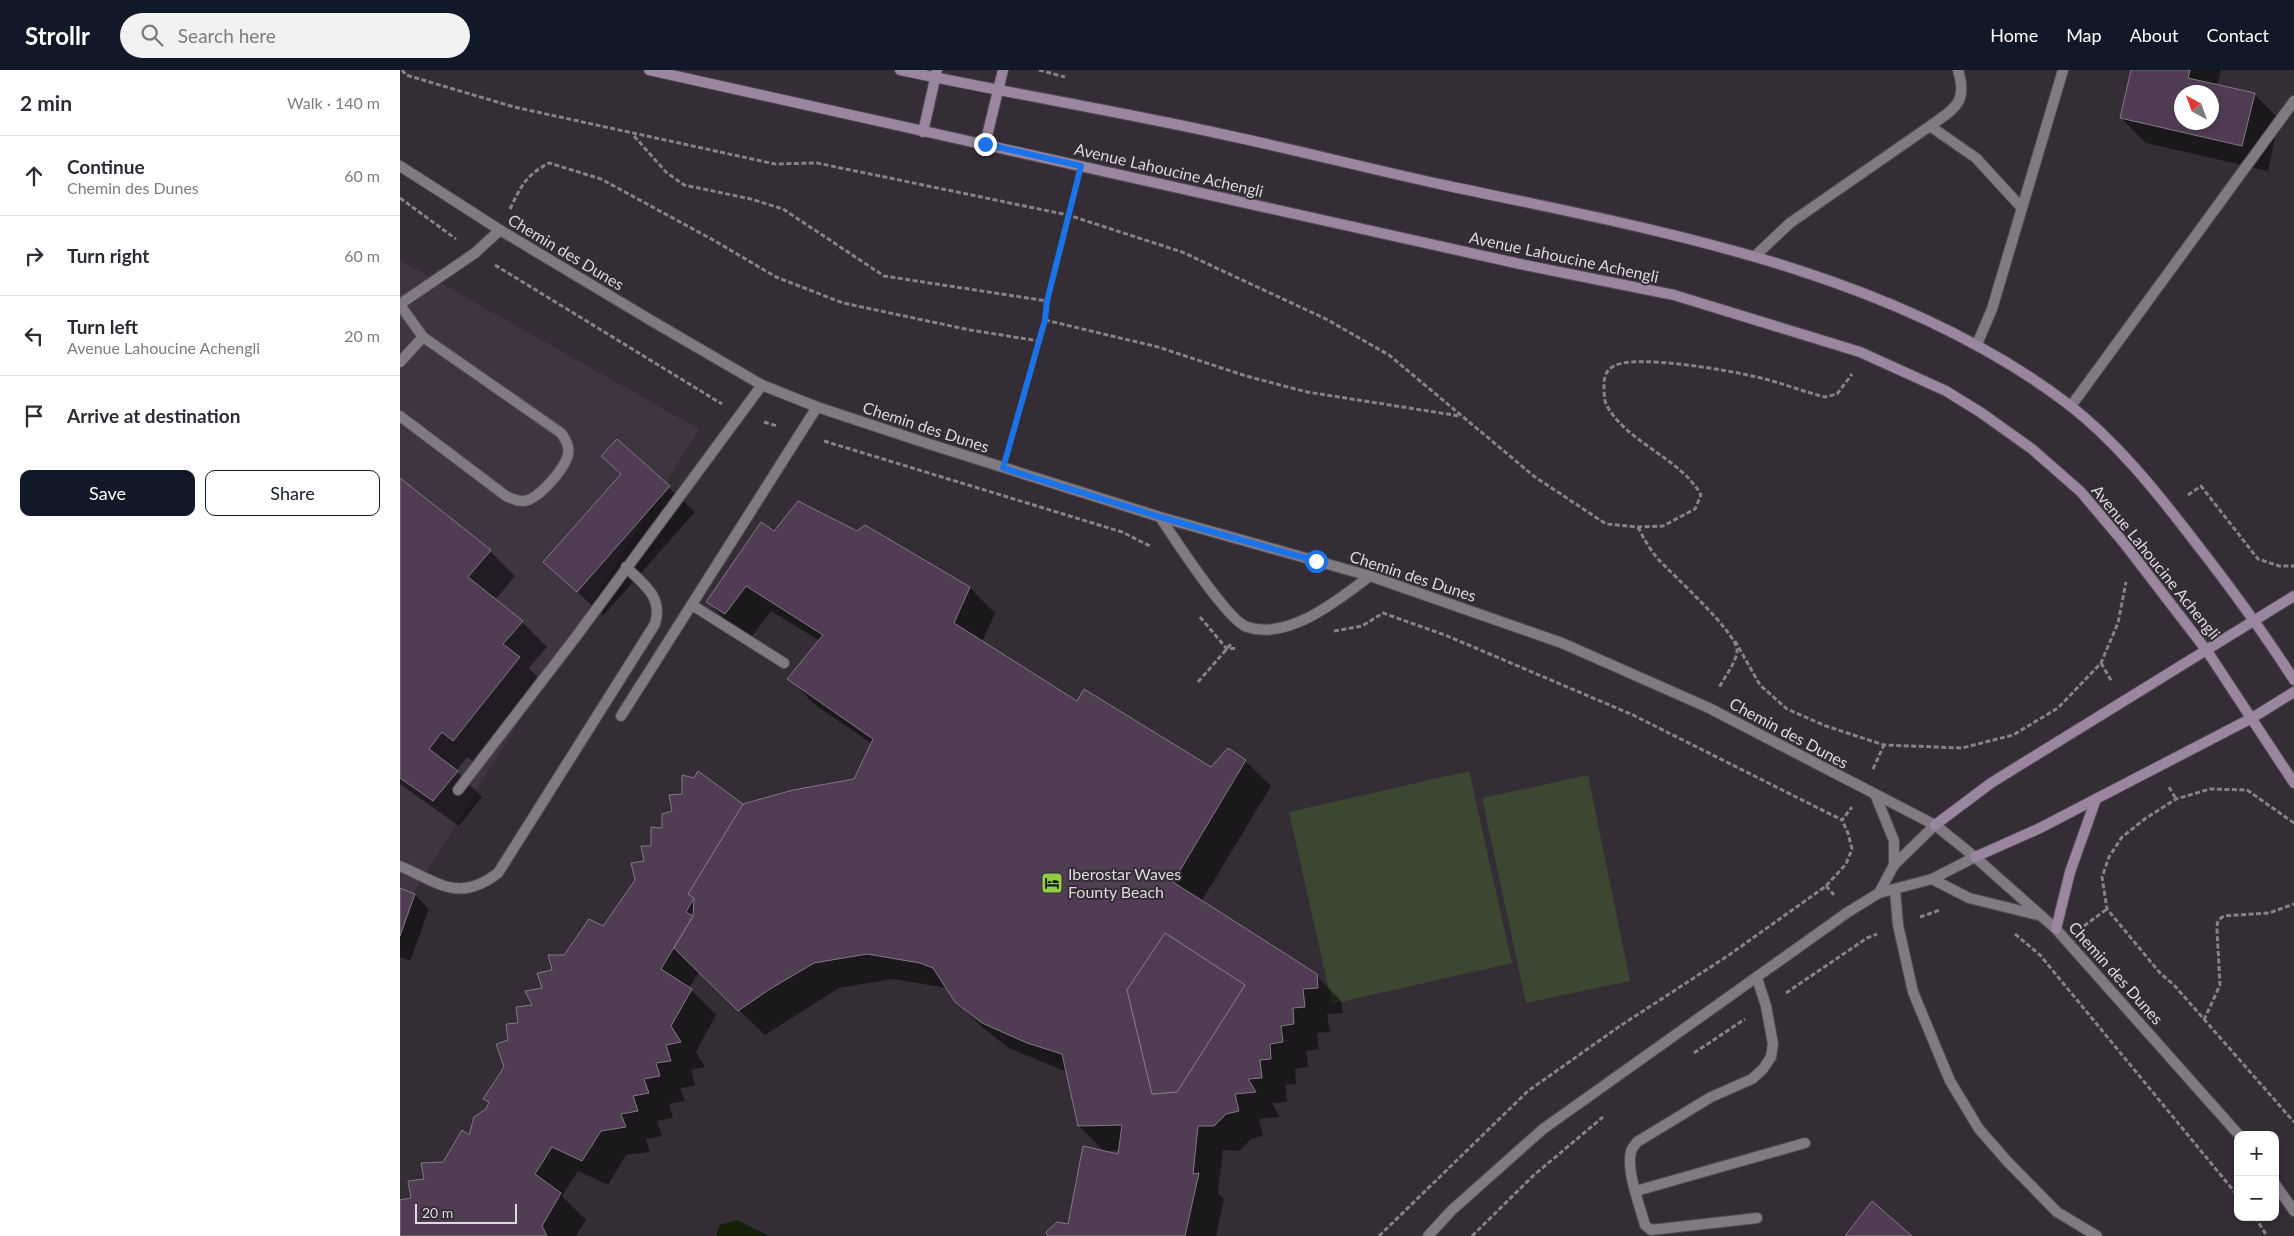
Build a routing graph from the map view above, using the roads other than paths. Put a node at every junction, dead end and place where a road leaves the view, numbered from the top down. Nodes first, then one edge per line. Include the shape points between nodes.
1 (649, 70) edge
2 (900, 70) edge
3 (1003, 70) edge
4 (1958, 70) edge
5 (2064, 70) edge
6 (936, 74) edge
7 (999, 90) junction
8 (2294, 101) edge
9 (1930, 126) junction
10 (923, 132) junction
11 (985, 144) junction
12 (400, 166) edge
13 (2021, 207) junction
14 (500, 230) junction
15 (1755, 256) junction
16 (400, 305) edge
17 (423, 337) junction
18 (1977, 344) junction
19 (400, 362) edge
20 (762, 384) junction
21 (2071, 406) junction
22 (817, 407) junction
23 (400, 416) edge
24 (1160, 517) junction
25 (626, 567) junction
26 (1370, 576) junction
27 (2294, 596) edge
28 (692, 604) junction
29 (2256, 620) junction
30 (2207, 651) junction
31 (784, 663) dead end
32 (2294, 680) edge
33 (2294, 692) edge
34 (621, 716) dead end
35 (2252, 718) junction
36 (2294, 782) edge
37 (458, 790) dead end
38 (1875, 794) junction
39 (2096, 799) junction
40 (1935, 825) junction
41 (1975, 857) junction
42 (1894, 865) junction
43 (400, 866) edge
44 (1932, 878) junction
45 (1895, 890) junction
46 (1879, 893) junction
47 (2042, 916) junction
48 (2056, 929) junction
49 (1757, 978) junction
50 (2234, 1131) edge
51 (1805, 1143) dead end
52 (2279, 1190) edge
53 (1636, 1191) junction
54 (2294, 1211) edge
55 (1757, 1218) dead end
56 (1428, 1236) edge
57 (2097, 1236) edge

1 - 10 street, Avenue Lahoucine Achengli
2 - 6 street
3 - 7 street
4 - 9 street via 1963,87 1960,99
5 - 13 street
6 - 7 street
6 - 10 street
7 - 11 street
7 - 15 street via 1235,136
8 - 21 street
9 - 13 street via 1976,158
9 - 15 street via 1790,223
10 - 11 street, Avenue Lahoucine Achengli
11 - 30 street, Avenue Lahoucine Achengli via 1520,264 1674,295 1860,352 1946,391 2032,449 2081,492
12 - 14 street, Chemin des Dunes
13 - 18 street via 1992,309
14 - 16 street via 475,253
14 - 20 street, Chemin des Dunes
15 - 18 street via 1893,303
16 - 17 street
17 - 19 street
17 - 23 street via 561,433 568,447 568,458 544,490 526,500 516,500 506,496
18 - 21 street
20 - 22 street, Chemin des Dunes
20 - 25 street
21 - 29 street via 2125,458 2169,508
22 - 24 street, Chemin des Dunes
22 - 28 street
24 - 26 street, Chemin des Dunes
24 - 26 street via 1218,601 1246,627 1275,629 1302,620 1324,610
25 - 37 street
25 - 43 street via 655,597 658,612 655,624 498,874 485,884 457,890
26 - 38 street, Chemin des Dunes via 1562,643 1709,708
27 - 29 street
28 - 31 street
28 - 34 street
29 - 30 street
29 - 32 street
30 - 35 street, Avenue Lahoucine Achengli
30 - 40 street via 1991,783
33 - 35 street
35 - 36 street, Avenue Lahoucine Achengli
35 - 39 street
38 - 40 street, Chemin des Dunes
38 - 42 street via 1894,841
39 - 41 street
39 - 48 street via 2070,872
40 - 41 street, Chemin des Dunes
40 - 42 street
41 - 44 street
41 - 47 street, Chemin des Dunes
42 - 46 street
44 - 45 street
44 - 47 street via 1968,898
45 - 46 street
45 - 57 street via 1898,925 1913,992 1950,1081 1979,1129 2057,1212
46 - 49 street
47 - 48 street, Chemin des Dunes
48 - 50 street, Chemin des Dunes
49 - 53 street via 1773,1044 1771,1057 1752,1079 1711,1097 1637,1142 1630,1160
49 - 56 street via 1543,1129 1452,1210
51 - 53 street
52 - 54 street
53 - 55 street via 1645,1225 1651,1230

